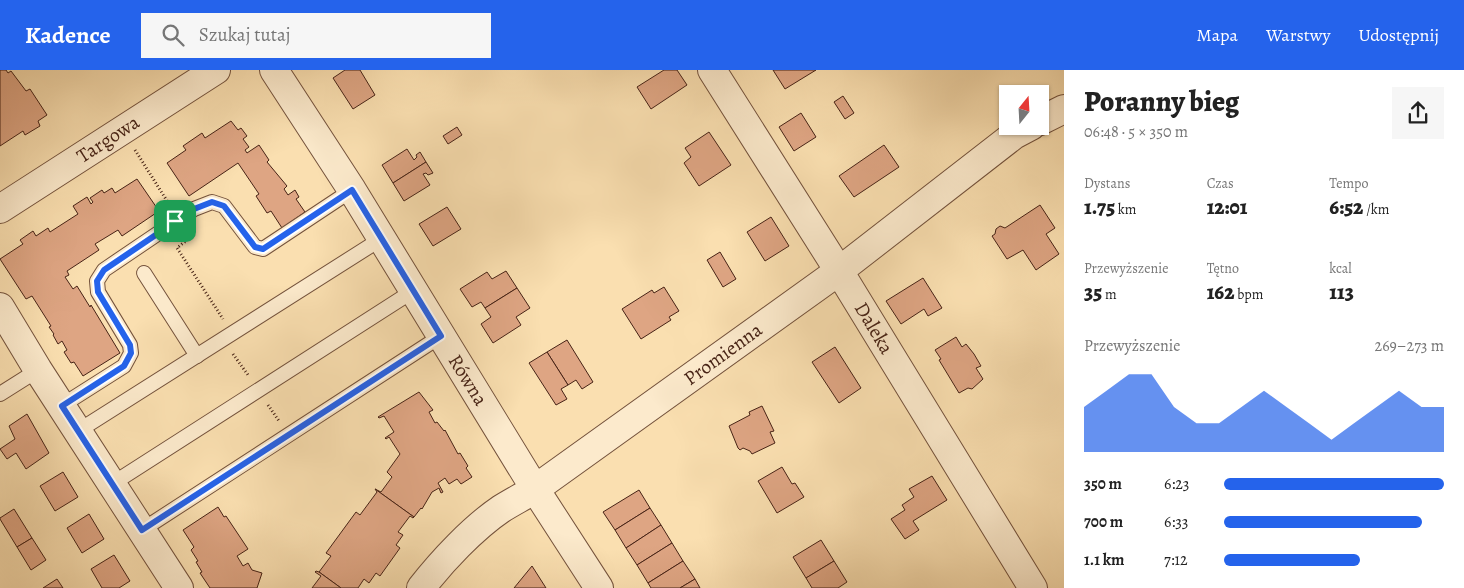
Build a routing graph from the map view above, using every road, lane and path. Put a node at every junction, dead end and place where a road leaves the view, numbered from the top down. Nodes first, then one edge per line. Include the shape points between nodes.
1 (216, 70) edge
2 (274, 70) edge
3 (712, 70) edge
4 (1064, 109) edge
5 (1049, 116) edge
6 (122, 130) junction
7 (1014, 135) edge
8 (352, 190) junction
9 (0, 208) edge
10 (175, 221) junction
11 (382, 239) junction
12 (839, 271) junction
13 (144, 273) dead end
14 (413, 291) junction
15 (0, 307) edge
16 (441, 336) junction
17 (228, 337) junction
18 (197, 356) junction
19 (38, 370) junction
20 (258, 391) junction
21 (0, 394) edge
22 (62, 406) junction
23 (78, 431) junction
24 (288, 435) junction
25 (112, 484) junction
26 (535, 489) junction
27 (142, 530) junction
28 (179, 588) edge
29 (421, 588) edge
30 (599, 588) edge
31 (1033, 588) edge

1 - 6 street, Targowa
2 - 8 street, Równa
3 - 12 street, Daleka
4 - 5 street
6 - 9 street, Targowa
6 - 10 path via 169,203
7 - 12 street, Promienna
8 - 10 lane via 263,249 255,247 224,206 212,202
8 - 11 street, Równa
10 - 17 path via 187,240 177,248 223,318
10 - 22 lane via 104,270 97,281 98,292 130,345 131,353 124,366
11 - 14 street, Równa
11 - 17 lane
12 - 26 street, Promienna
12 - 31 street, Daleka
13 - 18 lane
14 - 16 street, Równa
14 - 20 lane
15 - 19 street
16 - 24 lane
16 - 26 street, Równa
17 - 18 lane
17 - 20 path via 232,352
18 - 23 lane
19 - 21 lane
19 - 22 street
20 - 24 path
20 - 25 lane
22 - 23 street
23 - 25 street
24 - 27 lane
25 - 27 street
26 - 29 street, Promienna via 478,527
26 - 30 street, Równa
27 - 28 street

